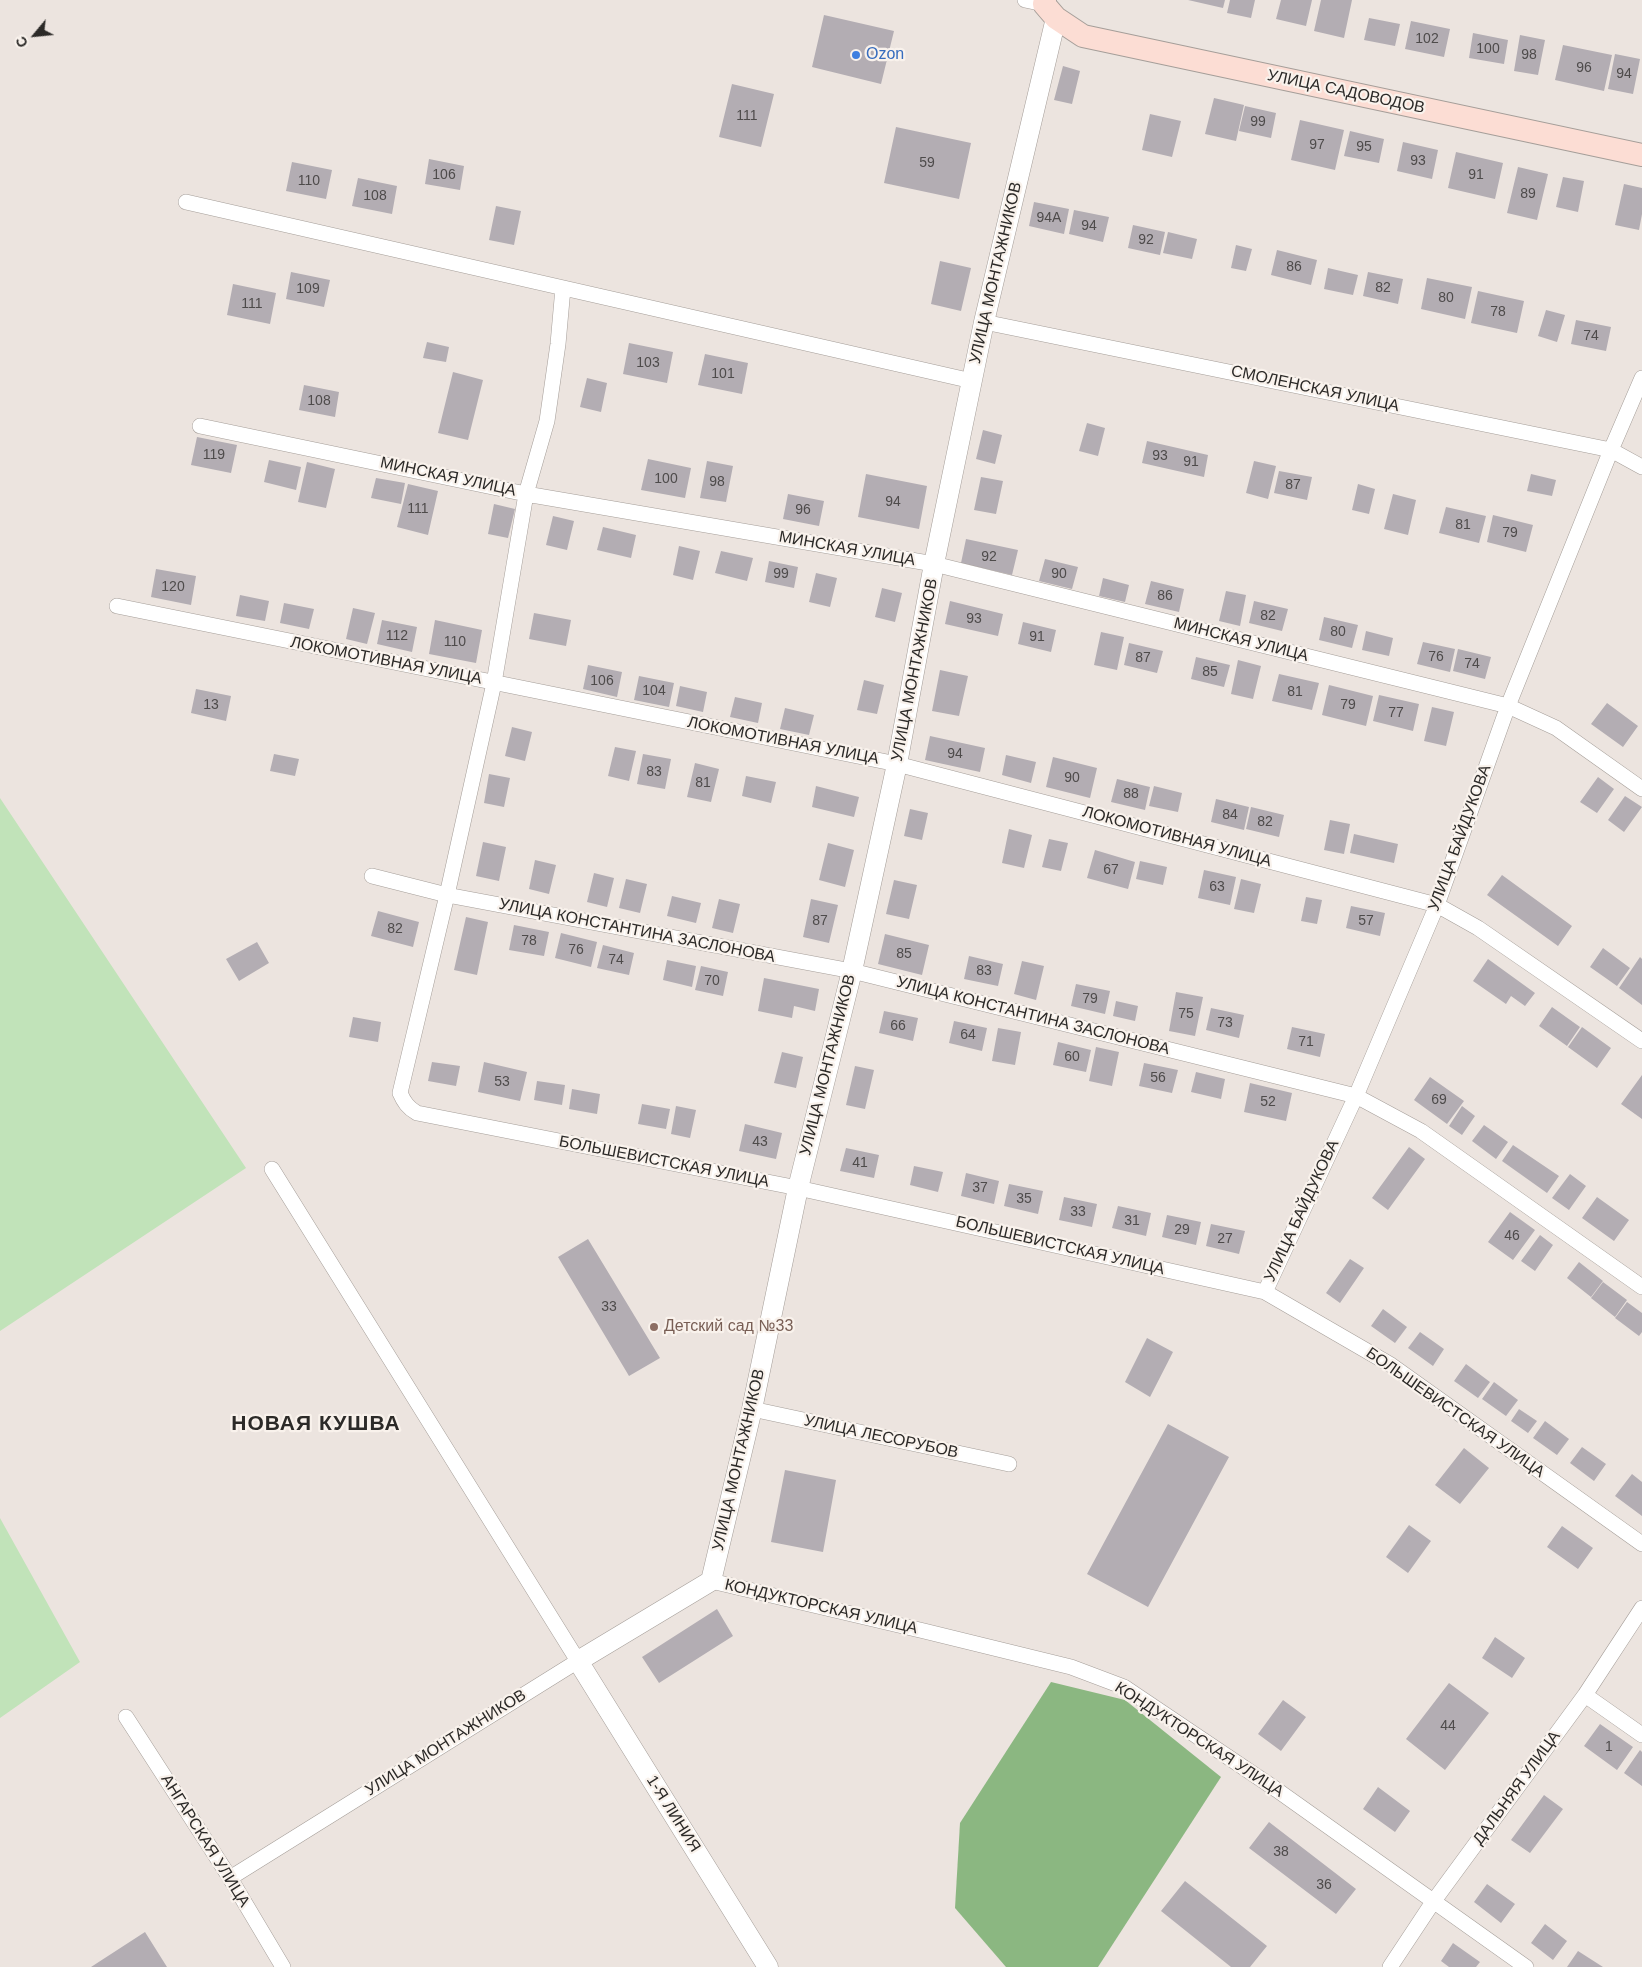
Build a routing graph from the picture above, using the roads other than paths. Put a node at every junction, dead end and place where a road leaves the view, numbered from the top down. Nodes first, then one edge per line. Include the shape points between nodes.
1 (1042, 6) edge
2 (1642, 155) edge
3 (186, 202) dead end
4 (564, 288) junction
5 (984, 322) junction
6 (1642, 378) edge
7 (972, 381) junction
8 (200, 426) dead end
9 (1611, 450) junction
10 (1642, 467) edge
11 (526, 494) junction
12 (934, 564) junction
13 (117, 606) dead end
14 (494, 683) junction
15 (1508, 706) junction
16 (897, 764) junction
17 (1642, 789) edge
18 (372, 876) dead end
19 (448, 895) junction
20 (1437, 905) junction
21 (852, 971) junction
22 (1642, 1040) edge
23 (1356, 1096) junction
24 (272, 1169) dead end
25 (798, 1188) junction
26 (1642, 1287) edge
27 (1265, 1292) junction
28 (752, 1409) junction
29 (1009, 1464) dead end
30 (1642, 1544) edge
31 (711, 1581) junction
32 (1642, 1608) edge
33 (578, 1661) junction
34 (1585, 1695) junction
35 (126, 1717) dead end
36 (1642, 1735) edge
37 (230, 1878) junction
38 (1432, 1902) junction
39 (283, 1967) edge
40 (768, 1967) edge
41 (1390, 1967) edge
42 (1526, 1967) edge

1 - 2 main road, УЛИЦА САДОВОДОВ via 1083,36
1 - 5 street, УЛИЦА МОНТАЖНИКОВ
3 - 4 street
4 - 7 street
4 - 11 street via 547,421
5 - 7 street, УЛИЦА МОНТАЖНИКОВ
5 - 9 street, СМОЛЕНСКАЯ УЛИЦА
6 - 9 street, УЛИЦА БАЙДУКОВА
7 - 12 street, УЛИЦА МОНТАЖНИКОВ
8 - 11 street, МИНСКАЯ УЛИЦА
9 - 10 street, СМОЛЕНСКАЯ УЛИЦА
9 - 15 street, УЛИЦА БАЙДУКОВА
11 - 12 street, МИНСКАЯ УЛИЦА
11 - 14 street
12 - 15 street, МИНСКАЯ УЛИЦА
12 - 16 street, УЛИЦА МОНТАЖНИКОВ
13 - 14 street, ЛОКОМОТИВНАЯ УЛИЦА
14 - 16 street, ЛОКОМОТИВНАЯ УЛИЦА
14 - 19 street
15 - 17 street, МИНСКАЯ УЛИЦА via 1556,728
15 - 20 street, УЛИЦА БАЙДУКОВА
16 - 20 street, ЛОКОМОТИВНАЯ УЛИЦА
16 - 21 street, УЛИЦА МОНТАЖНИКОВ
18 - 19 street, УЛИЦА КОНСТАНТИНА ЗАСЛОНОВА
19 - 21 street, УЛИЦА КОНСТАНТИНА ЗАСЛОНОВА
19 - 25 street, БОЛЬШЕВИСТСКАЯ УЛИЦА via 400,1093 411,1110
20 - 22 street, ЛОКОМОТИВНАЯ УЛИЦА via 1478,928
20 - 23 street, УЛИЦА БАЙДУКОВА
21 - 23 street, УЛИЦА КОНСТАНТИНА ЗАСЛОНОВА
21 - 25 street, УЛИЦА МОНТАЖНИКОВ
23 - 26 street, УЛИЦА КОНСТАНТИНА ЗАСЛОНОВА via 1421,1130
23 - 27 street, УЛИЦА БАЙДУКОВА
24 - 33 street
25 - 27 street, БОЛЬШЕВИСТСКАЯ УЛИЦА
25 - 28 street, УЛИЦА МОНТАЖНИКОВ
27 - 30 street, БОЛЬШЕВИСТСКАЯ УЛИЦА via 1390,1365
28 - 29 street, УЛИЦА ЛЕСОРУБОВ
28 - 31 street, УЛИЦА МОНТАЖНИКОВ
31 - 33 street, УЛИЦА МОНТАЖНИКОВ
31 - 38 street, КОНДУКТОРСКАЯ УЛИЦА via 1071,1667 1124,1687 1277,1790
32 - 34 street, ДАЛЬНЯЯ УЛИЦА
33 - 37 street, УЛИЦА МОНТАЖНИКОВ
33 - 40 street, 1-Я ЛИНИЯ
34 - 36 street
34 - 38 street, ДАЛЬНЯЯ УЛИЦА
35 - 37 street, АНГАРСКАЯ УЛИЦА
37 - 39 street, АНГАРСКАЯ УЛИЦА
38 - 41 street, ДАЛЬНЯЯ УЛИЦА
38 - 42 street, КОНДУКТОРСКАЯ УЛИЦА

